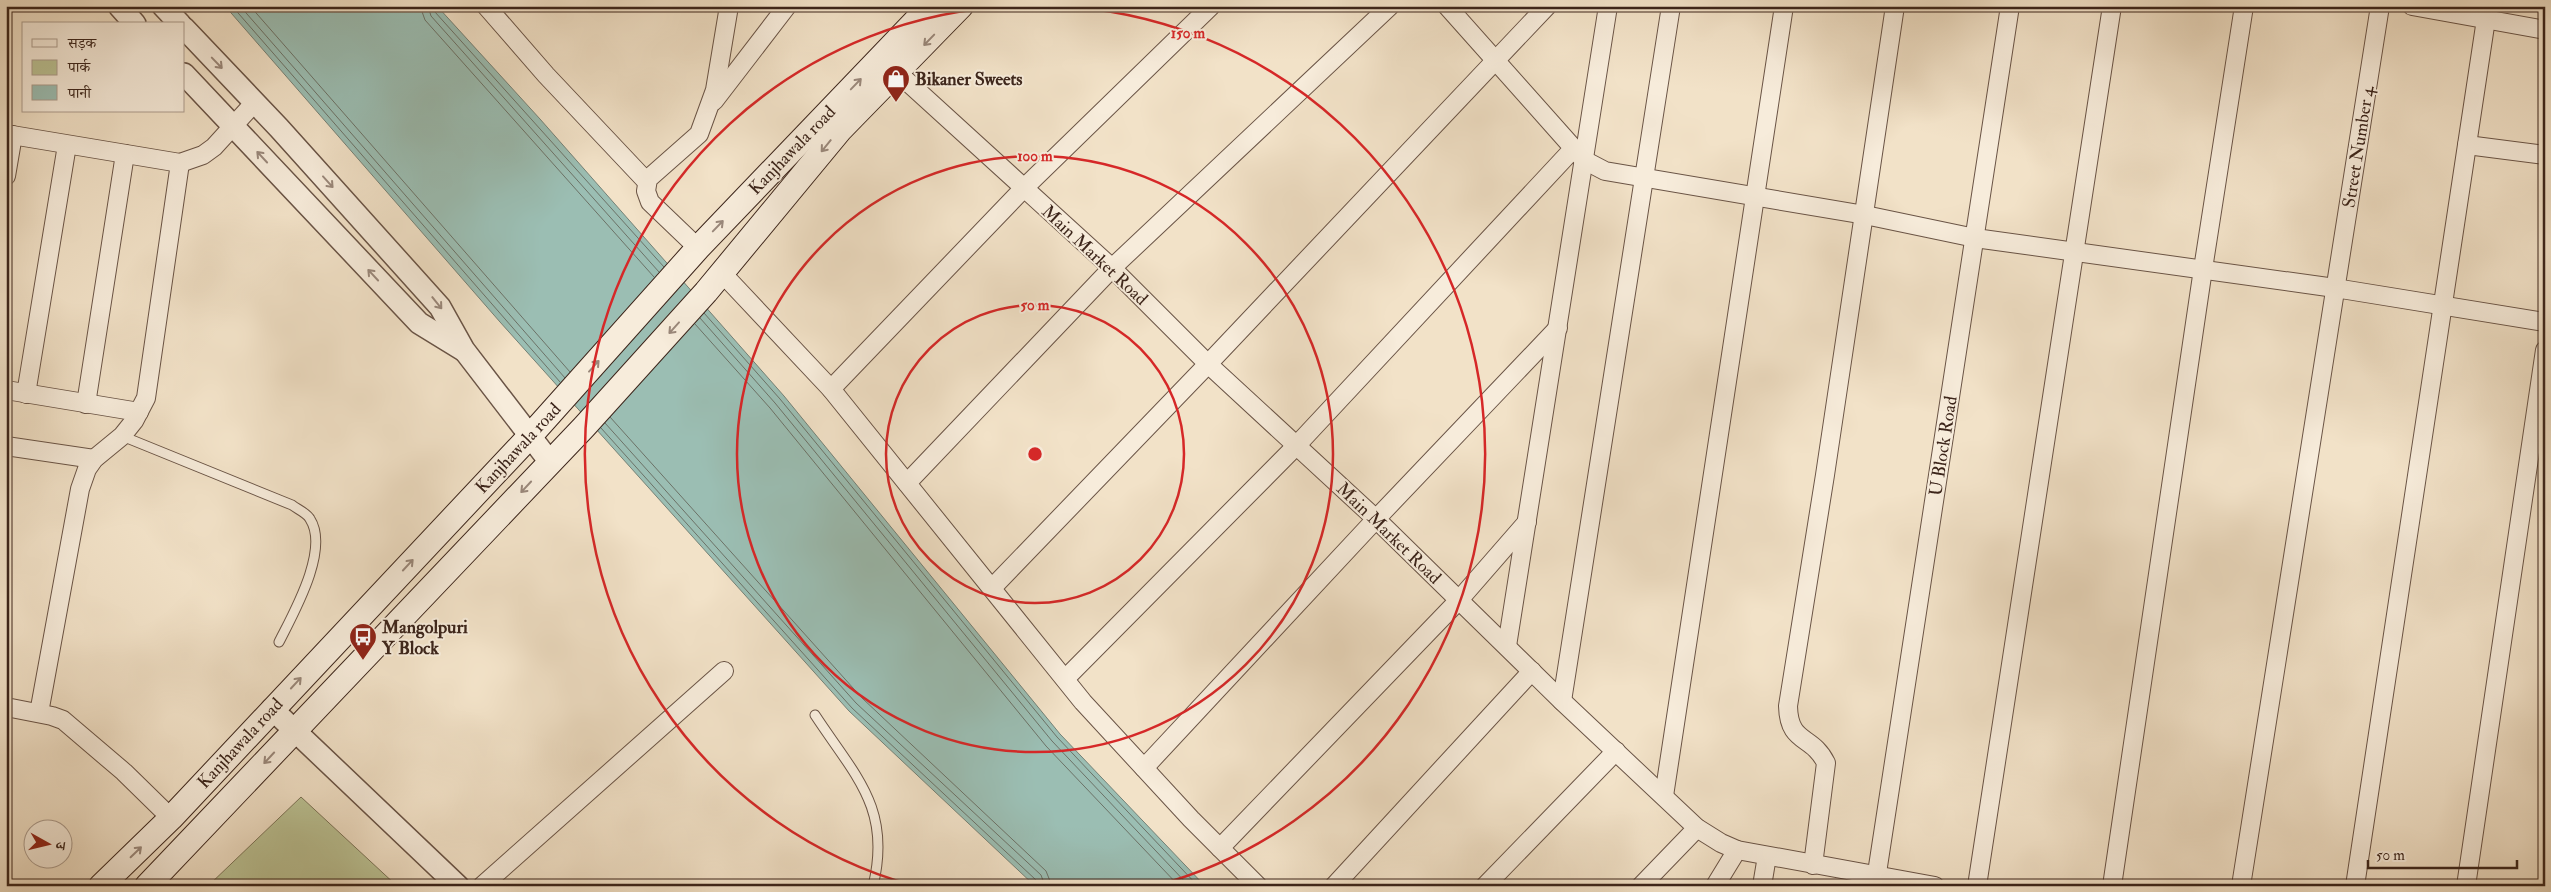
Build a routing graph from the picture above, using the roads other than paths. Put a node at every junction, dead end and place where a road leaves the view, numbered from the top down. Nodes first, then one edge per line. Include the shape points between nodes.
1 (119, 6) edge
2 (163, 6) edge
3 (486, 6) edge
4 (728, 6) edge
5 (787, 6) edge
6 (930, 6) edge
7 (961, 6) edge
8 (1211, 6) edge
9 (1390, 6) edge
10 (1446, 6) edge
11 (1547, 6) edge
12 (1608, 6) edge
13 (1671, 6) edge
14 (1784, 6) edge
15 (1895, 6) edge
16 (2010, 6) edge
17 (2112, 6) edge
18 (2244, 6) edge
19 (2380, 6) edge
20 (2412, 6) edge
21 (2487, 14) edge
22 (133, 22) edge
23 (178, 22) edge
24 (185, 29) edge
25 (2545, 30) edge
26 (1494, 61) junction
27 (889, 65) junction
28 (185, 75) edge
29 (255, 102) junction
30 (708, 109) junction
31 (233, 126) junction
32 (10, 135) edge
33 (67, 144) junction
34 (2467, 145) junction
35 (125, 154) junction
36 (1578, 155) junction
37 (2545, 156) edge
38 (180, 163) junction
39 (6, 176) edge
40 (1644, 176) junction
41 (647, 182) junction
42 (1023, 189) junction
43 (1755, 195) junction
44 (1865, 215) junction
45 (1975, 238) junction
46 (2074, 252) junction
47 (692, 255) junction
48 (1112, 268) junction
49 (2203, 269) junction
50 (722, 273) junction
51 (2336, 288) junction
52 (2443, 306) junction
53 (2545, 322) edge
54 (1558, 328) junction
55 (464, 350) junction
56 (2545, 350) edge
57 (1208, 364) junction
58 (6, 390) edge
59 (831, 390) junction
60 (26, 394) junction
61 (86, 404) junction
62 (139, 412) junction
63 (122, 436) junction
64 (530, 436) junction
65 (6, 446) edge
66 (1296, 446) junction
67 (94, 459) junction
68 (550, 462) junction
69 (907, 483) junction
70 (1376, 519) junction
71 (1527, 522) junction
72 (992, 588) junction
73 (1459, 600) junction
74 (279, 642) dead end
75 (1507, 646) junction
76 (1532, 670) junction
77 (724, 671) dead end
78 (1065, 679) junction
79 (1562, 701) junction
80 (6, 707) edge
81 (272, 709) junction
82 (39, 713) junction
83 (815, 715) dead end
84 (295, 731) junction
85 (1616, 751) junction
86 (1144, 768) junction
87 (1664, 796) junction
88 (171, 818) junction
89 (1697, 828) junction
90 (1220, 848) junction
91 (1737, 850) junction
92 (1766, 856) junction
93 (1813, 865) junction
94 (1875, 881) edge
95 (101, 886) edge
96 (147, 886) edge
97 (458, 886) edge
98 (482, 886) edge
99 (873, 886) edge
100 (1258, 886) edge
101 (1334, 886) edge
102 (1485, 886) edge
103 (1641, 886) edge
104 (1715, 886) edge
105 (1762, 886) edge
106 (1935, 886) edge
107 (1977, 886) edge
108 (2112, 886) edge
109 (2241, 886) edge
110 (2355, 886) edge
111 (2466, 886) edge

1 - 22 street
2 - 23 street
3 - 41 street via 540,69
4 - 30 street via 715,90
5 - 30 street
6 - 27 main road, Kanjhawala road
7 -> 27 main road, Kanjhawala road
8 - 42 street
9 - 48 street
10 - 26 street
11 - 26 street
12 - 36 street
13 - 40 street
14 - 43 street
15 - 44 street
16 - 45 street, U Block Road
17 - 46 street
18 - 49 street
19 - 51 street, Street Number 4
20 - 21 street
21 - 25 street
21 - 34 street
24 -> 29 street
26 - 36 street
26 - 57 street
27 - 42 street, Main Market Road
47 -> 27 main road, Kanjhawala road
27 -> 50 main road, Kanjhawala road
28 - 31 street
29 - 31 street
29 -> 55 street via 440,307
30 - 41 street via 698,134
31 - 38 street via 203,155
55 -> 31 street via 419,323
32 - 33 street
32 - 39 street
33 - 35 street
33 - 60 street
34 - 37 street
34 - 52 street
35 - 38 street
35 - 61 street
36 - 40 street via 1605,171
36 - 54 street
36 - 66 street
38 - 62 street via 146,398
40 - 43 street
40 - 79 street
41 - 47 street via 650,202
42 - 48 street, Main Market Road
42 - 59 street
43 - 44 street
43 - 87 street
44 - 45 street
44 - 93 street via 1788,706 1788,722 1794,732 1820,750 1826,763
45 - 46 street
45 - 94 street, U Block Road
46 - 49 street
46 - 107 street
64 -> 47 main road, Kanjhawala road
48 - 57 street, Main Market Road
48 - 69 street
49 - 51 street
49 - 108 street
50 - 59 street
50 -> 68 main road, Kanjhawala road
51 - 52 street
51 - 109 street, Street Number 4
52 - 53 street
52 - 110 street
54 - 70 street
54 - 71 street
55 - 64 street
56 - 111 street
57 - 66 street, Main Market Road
57 - 72 street
58 - 60 street
59 - 69 street
60 - 61 street
61 - 62 street
62 - 63 street
63 - 67 street
63 - 74 lane via 292,505 310,518 315,534 310,576
64 - 68 street
81 -> 64 main road, Kanjhawala road
65 - 67 street
66 - 70 street, Main Market Road
66 - 78 street
67 - 82 street via 80,489
68 -> 84 main road, Kanjhawala road
69 - 72 street
70 - 73 street, Main Market Road
70 - 86 street
71 - 73 street
71 - 75 street
72 - 78 street
73 - 75 street, Main Market Road
73 - 90 street
75 - 76 street, Main Market Road
76 - 79 street, Main Market Road
76 - 101 street
77 - 98 street
78 - 86 street
79 - 85 street, Main Market Road
80 - 82 street
81 - 84 street
81 - 88 main road, Kanjhawala road
82 - 88 street via 63,720 77,730
83 - 99 lane via 868,796 878,822 880,846
84 -> 96 main road, Kanjhawala road
84 - 97 street
85 - 87 street, Main Market Road
85 - 102 street
86 - 90 street
87 - 89 street, Main Market Road
95 -> 88 main road, Kanjhawala road
89 - 91 street, Main Market Road
89 - 103 street
90 - 100 street
91 - 92 street, Main Market Road
91 - 104 street
92 - 93 street, Main Market Road
92 - 105 street
93 - 94 street, Main Market Road
94 - 106 street, Main Market Road

